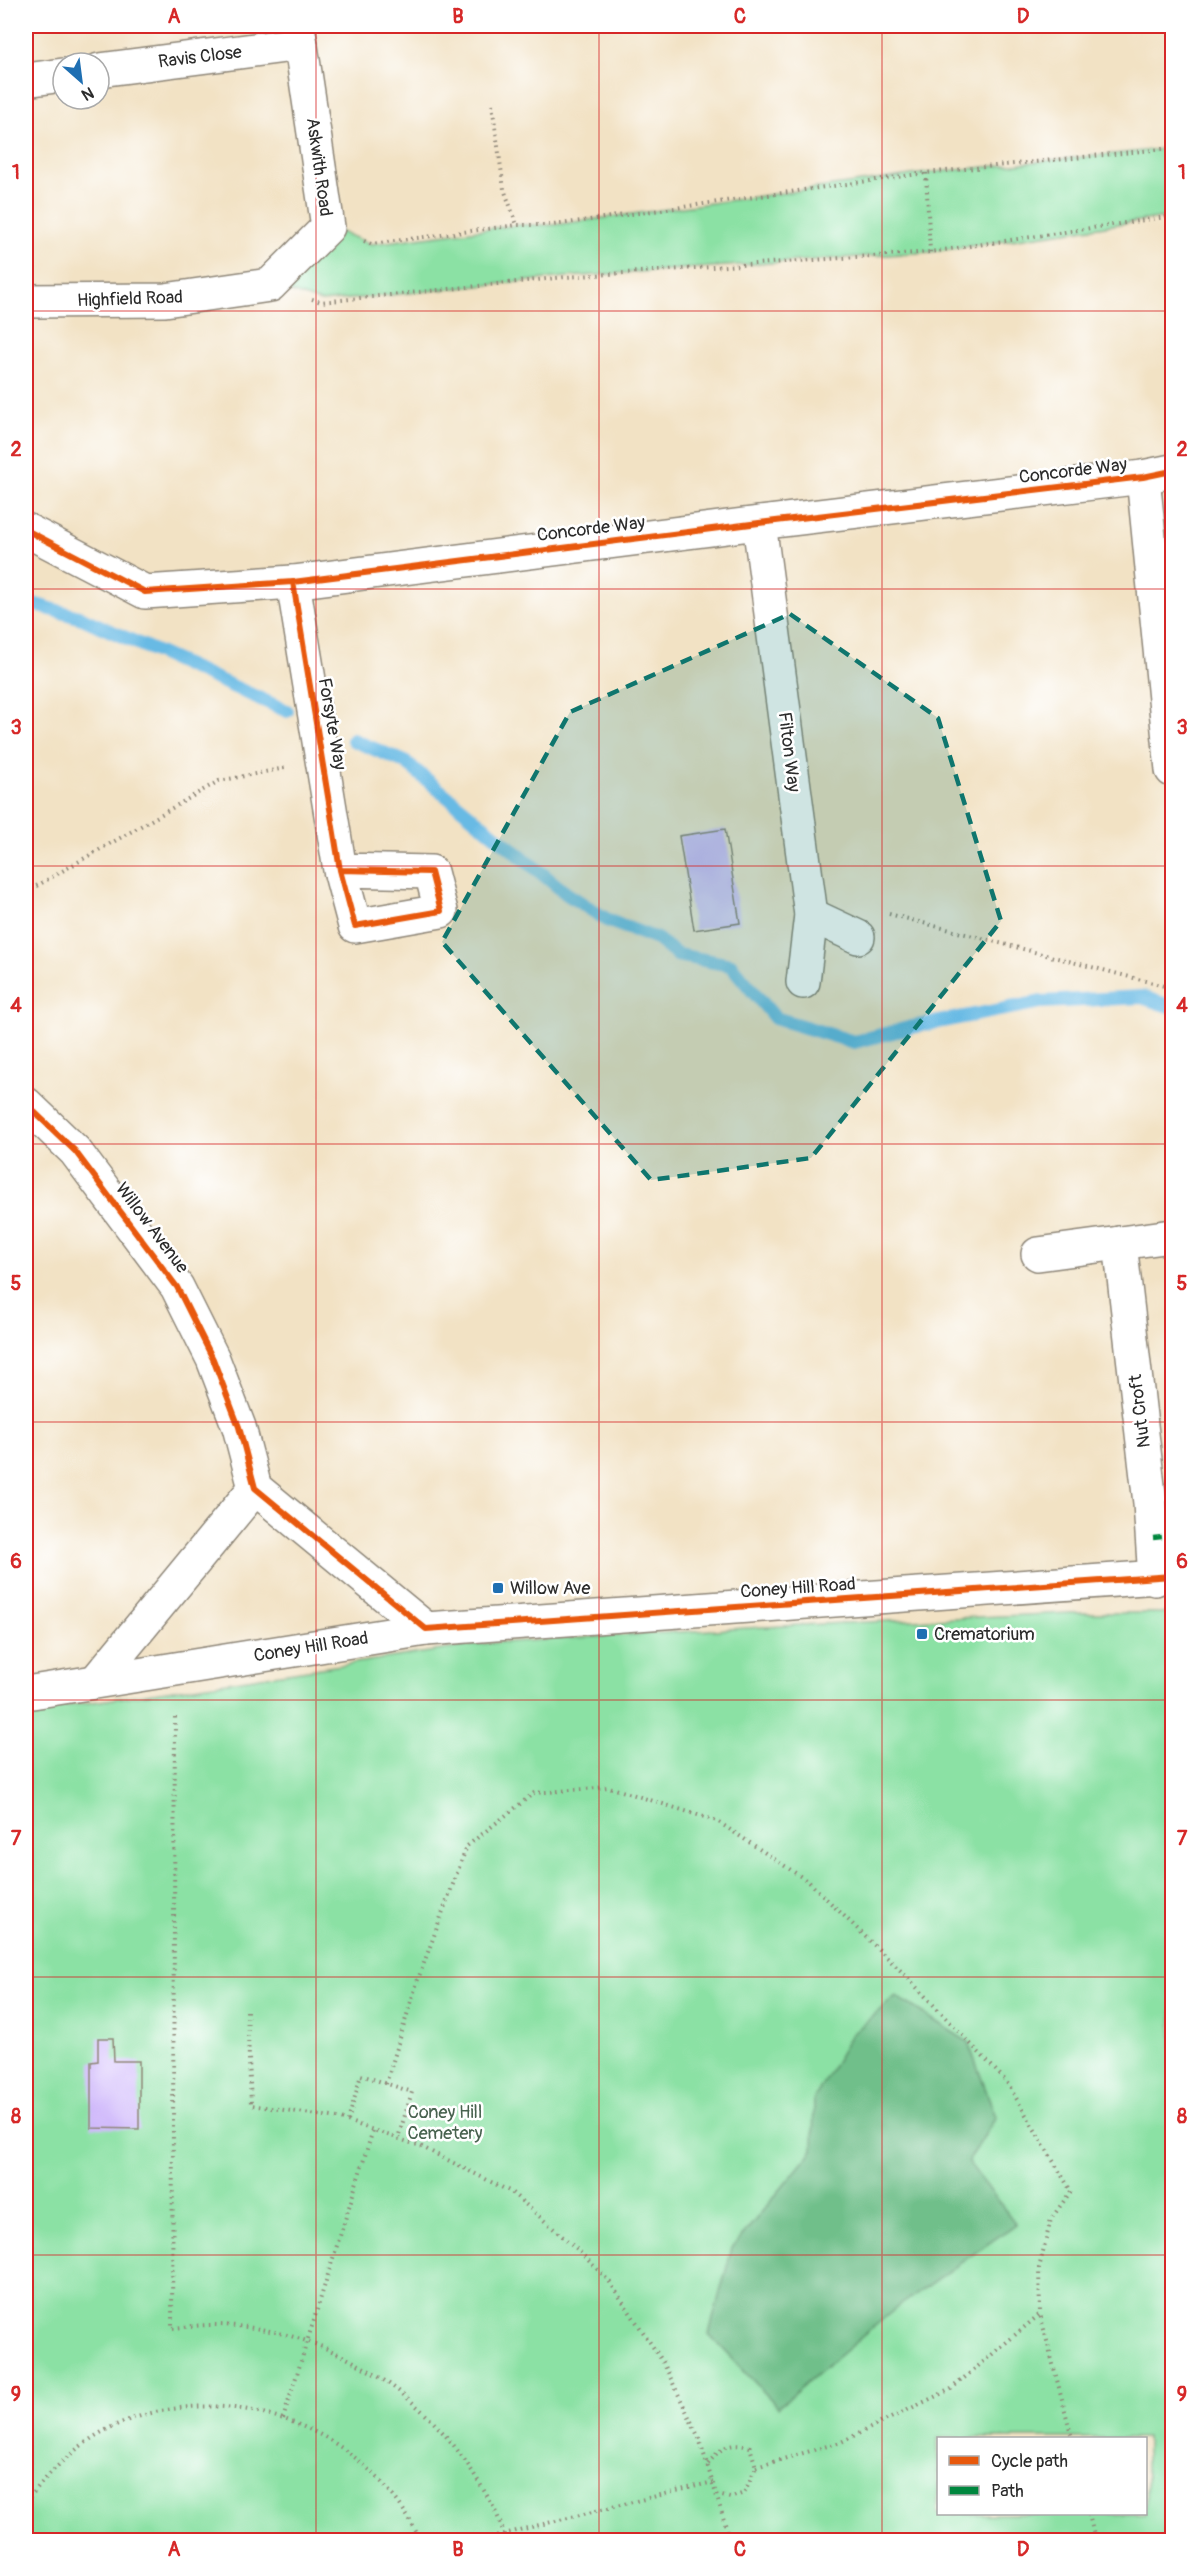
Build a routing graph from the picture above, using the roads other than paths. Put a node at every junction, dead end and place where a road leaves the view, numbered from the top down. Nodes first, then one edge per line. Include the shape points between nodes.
1 (300, 35) edge
2 (111, 68) edge
3 (51, 77) edge
4 (26, 80) edge
5 (270, 285) joint
6 (26, 301) edge
7 (1158, 474) edge
8 (759, 523) junction
9 (26, 530) edge
10 (293, 582) junction
11 (1173, 770) edge
12 (340, 870) dead end
13 (811, 915) junction
14 (858, 937) road end
15 (803, 982) dead end
16 (26, 1104) edge
17 (1173, 1236) edge
18 (1120, 1243) junction
19 (1038, 1254) dead end
20 (255, 1488) junction
21 (1164, 1578) edge
22 (426, 1629) junction
23 (96, 1681) junction
24 (26, 1693) edge

1 - 2 street, Ravis Close
1 - 5 street, Askwith Road via 328,227
3 - 4 street
5 - 6 street, Highfield Road via 165,300
7 - 8 street, Concorde Way
7 - 11 street
8 - 10 street, Concorde Way
8 - 13 street, Filton Way
9 - 10 street, Concorde Way via 145,592
10 - 12 street, Forsyte Way
13 - 14 street
13 - 15 street, Filton Way
16 - 20 street, Willow Avenue via 75,1152 177,1287 213,1359 239,1427
17 - 18 street
18 - 19 street
18 - 21 street, Nut Croft via 1150,1503
20 - 22 street
20 - 23 street
21 - 22 street, Coney Hill Road
22 - 23 street, Coney Hill Road
23 - 24 street, Coney Hill Road

